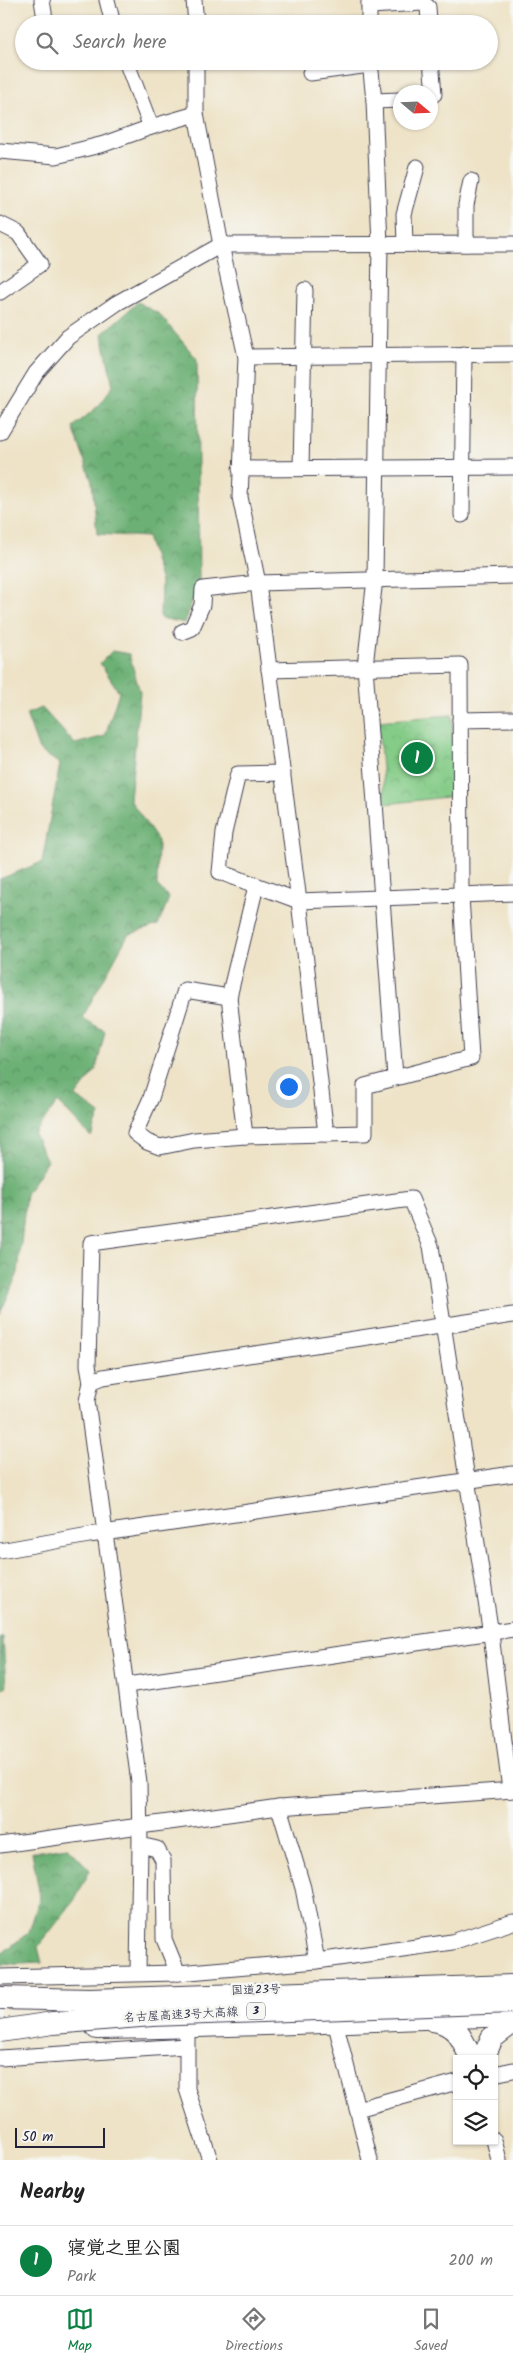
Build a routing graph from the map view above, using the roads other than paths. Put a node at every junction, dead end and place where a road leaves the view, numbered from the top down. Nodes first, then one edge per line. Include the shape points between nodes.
1 (42, 0) edge
2 (107, 0) edge
3 (194, 0) edge
4 (369, 3) edge
5 (45, 15) edge
6 (111, 15) edge
7 (195, 15) edge
8 (428, 15) edge
9 (129, 70) edge
10 (196, 70) edge
11 (328, 70) edge
12 (371, 70) edge
13 (432, 70) edge
14 (310, 73) dead end
15 (433, 85) edge
16 (393, 100) edge
17 (374, 101) junction
18 (196, 114) junction
19 (151, 126) junction
20 (0, 151) edge
21 (417, 167) dead end
22 (470, 181) dead end
23 (0, 224) edge
24 (380, 244) junction
25 (405, 244) junction
26 (466, 244) junction
27 (513, 244) edge
28 (221, 245) junction
29 (305, 290) dead end
30 (0, 292) edge
31 (464, 354) junction
32 (513, 354) edge
33 (378, 355) junction
34 (304, 356) junction
35 (246, 357) junction
36 (0, 432) edge
37 (513, 467) edge
38 (301, 468) junction
39 (377, 468) junction
40 (463, 468) junction
41 (240, 469) junction
42 (462, 515) dead end
43 (513, 576) edge
44 (376, 579) junction
45 (258, 583) junction
46 (182, 632) dead end
47 (365, 666) junction
48 (270, 670) junction
49 (513, 719) edge
50 (460, 720) junction
51 (283, 773) junction
52 (256, 886) junction
53 (513, 893) edge
54 (461, 896) junction
55 (384, 897) junction
56 (299, 901) junction
57 (229, 996) junction
58 (396, 1077) junction
59 (326, 1134) junction
60 (245, 1136) junction
61 (513, 1315) edge
62 (443, 1325) junction
63 (91, 1382) junction
64 (513, 1474) edge
65 (468, 1481) junction
66 (106, 1533) junction
67 (0, 1551) edge
68 (513, 1629) edge
69 (491, 1634) junction
70 (127, 1685) junction
71 (511, 1790) edge
72 (279, 1807) junction
73 (139, 1827) junction
74 (0, 1845) edge
75 (140, 1846) junction
76 (513, 1922) edge
77 (317, 1961) junction
78 (138, 1973) junction
79 (178, 1973) junction
80 (0, 1977) edge
81 (513, 1980) edge
82 (513, 1986) edge
83 (0, 2000) edge
84 (513, 2002) edge
85 (513, 2015) edge
86 (410, 2018) junction
87 (335, 2021) junction
88 (513, 2022) edge
89 (0, 2030) edge
90 (187, 2037) junction
91 (469, 2055) edge
92 (485, 2055) edge
93 (0, 2058) edge
94 (513, 2070) edge
95 (498, 2073) edge
96 (453, 2083) edge
97 (358, 2109) junction
98 (495, 2145) edge
99 (210, 2160) edge
100 (370, 2160) edge
101 (499, 2160) edge

1 - 5 street
2 - 6 street
3 - 7 street
4 - 8 street via 423,3 428,7
9 - 19 street
10 - 18 street
11 - 14 street
12 - 17 street
13 - 15 street
16 - 17 street
17 - 24 street
18 - 19 street
18 - 28 street
19 - 20 street via 104,144 56,156
21 - 25 street via 404,214
22 - 26 street
23 - 30 street via 18,233 40,264
24 - 25 street
24 - 28 street
24 - 33 street
25 - 26 street
26 - 27 street
28 - 35 street
28 - 36 street via 117,303 68,337 36,373
29 - 34 street
31 - 32 street
31 - 33 street
31 - 40 street
33 - 34 street
33 - 39 street
34 - 35 street
34 - 38 street
35 - 41 street
37 - 40 street
38 - 39 street
38 - 41 street
39 - 40 street
39 - 44 street
40 - 42 street
41 - 45 street via 240,498
43 - 44 street
44 - 45 street
44 - 47 street
45 - 46 street via 202,588 199,613 192,628
45 - 48 street
47 - 48 street
47 - 50 street via 460,665
47 - 55 street
48 - 51 street
49 - 50 street
50 - 54 street
51 - 52 street via 238,774 224,833 220,872
51 - 56 street
52 - 56 street
52 - 57 street
53 - 54 street
54 - 55 street
54 - 58 street via 471,1058
55 - 56 street
55 - 58 street
56 - 59 street
57 - 60 street
57 - 60 street via 185,990 151,1098 135,1133 160,1148 194,1140
58 - 59 street via 365,1086 365,1133
59 - 60 street
61 - 62 street
62 - 63 street via 103,1377
62 - 63 street via 430,1246 411,1199 91,1243 88,1365
62 - 65 street
63 - 66 street via 87,1401
64 - 65 street
65 - 66 street
65 - 69 street
66 - 67 street
66 - 70 street
68 - 69 street
69 - 70 street
69 - 71 street
70 - 73 street via 139,1782
71 - 72 street
72 - 73 street
72 - 77 street via 303,1888
73 - 74 street
73 - 75 street
75 - 78 street
75 - 79 street via 158,1849 163,1860 164,1939
76 - 77 street via 452,1942
77 - 79 street
78 - 79 street
78 - 80 street
81 - 83 highway, 国道23号
82 - 83 highway, 名古屋高速3号大高線 / 3, bridge
84 - 89 highway, 名古屋高速3号大高線 / 3, bridge via 152,2016
85 - 86 highway
86 - 87 highway
86 - 91 highway via 442,2022 458,2030
87 - 90 highway
87 - 97 street
88 - 92 highway via 492,2038
89 - 90 highway
90 - 93 street
90 - 99 street via 187,2089
94 - 95 street
96 - 97 street
97 - 100 street
98 - 101 street

